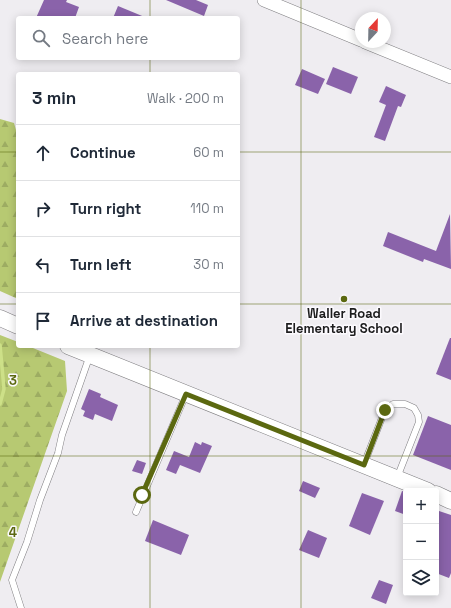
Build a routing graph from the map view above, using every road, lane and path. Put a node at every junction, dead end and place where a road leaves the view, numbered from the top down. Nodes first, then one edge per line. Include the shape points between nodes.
1 (264, 0) edge
2 (355, 38) edge
3 (381, 48) edge
4 (451, 77) edge
5 (0, 318) edge
6 (16, 325) edge
7 (73, 348) edge
8 (90, 355) junction
9 (186, 394) junction
10 (364, 465) junction
11 (397, 478) junction
12 (421, 488) edge
13 (439, 495) edge
14 (451, 501) edge
15 (136, 512) dead end
16 (21, 608) edge

1 - 2 street
3 - 4 street
5 - 6 street
7 - 8 street
8 - 9 street
8 - 16 lane via 12,580
9 - 10 street
9 - 15 lane
10 - 11 street
10 - 11 lane via 385,410 393,404 405,404 414,408 419,422
11 - 12 street
13 - 14 street

